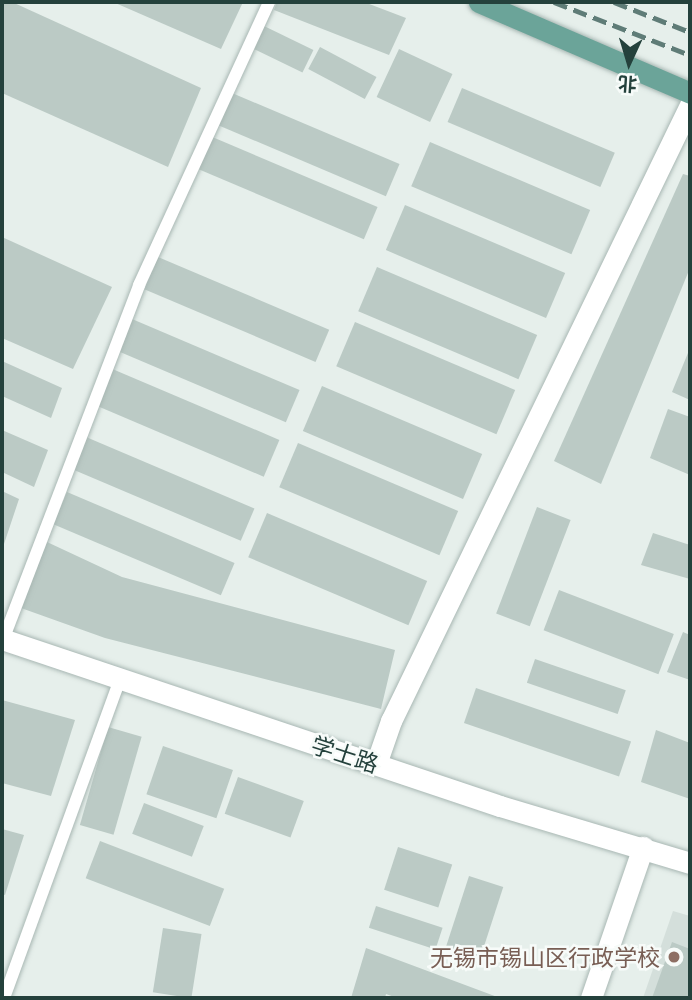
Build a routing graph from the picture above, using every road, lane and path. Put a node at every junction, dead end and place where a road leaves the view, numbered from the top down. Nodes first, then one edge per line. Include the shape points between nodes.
1 (269, 2) edge
2 (478, 2) edge
3 (690, 93) edge
4 (690, 105) edge
5 (3, 639) edge
6 (120, 679) junction
7 (376, 764) junction
8 (643, 847) junction
9 (690, 863) edge
10 (4, 998) edge
11 (591, 998) edge

1 - 5 lane via 139,285
2 - 3 main road
4 - 7 street via 391,721
5 - 6 street, 学士路
6 - 7 street, 学士路
6 - 10 lane
7 - 8 street, 学士路
8 - 9 street, 学士路
8 - 11 street

